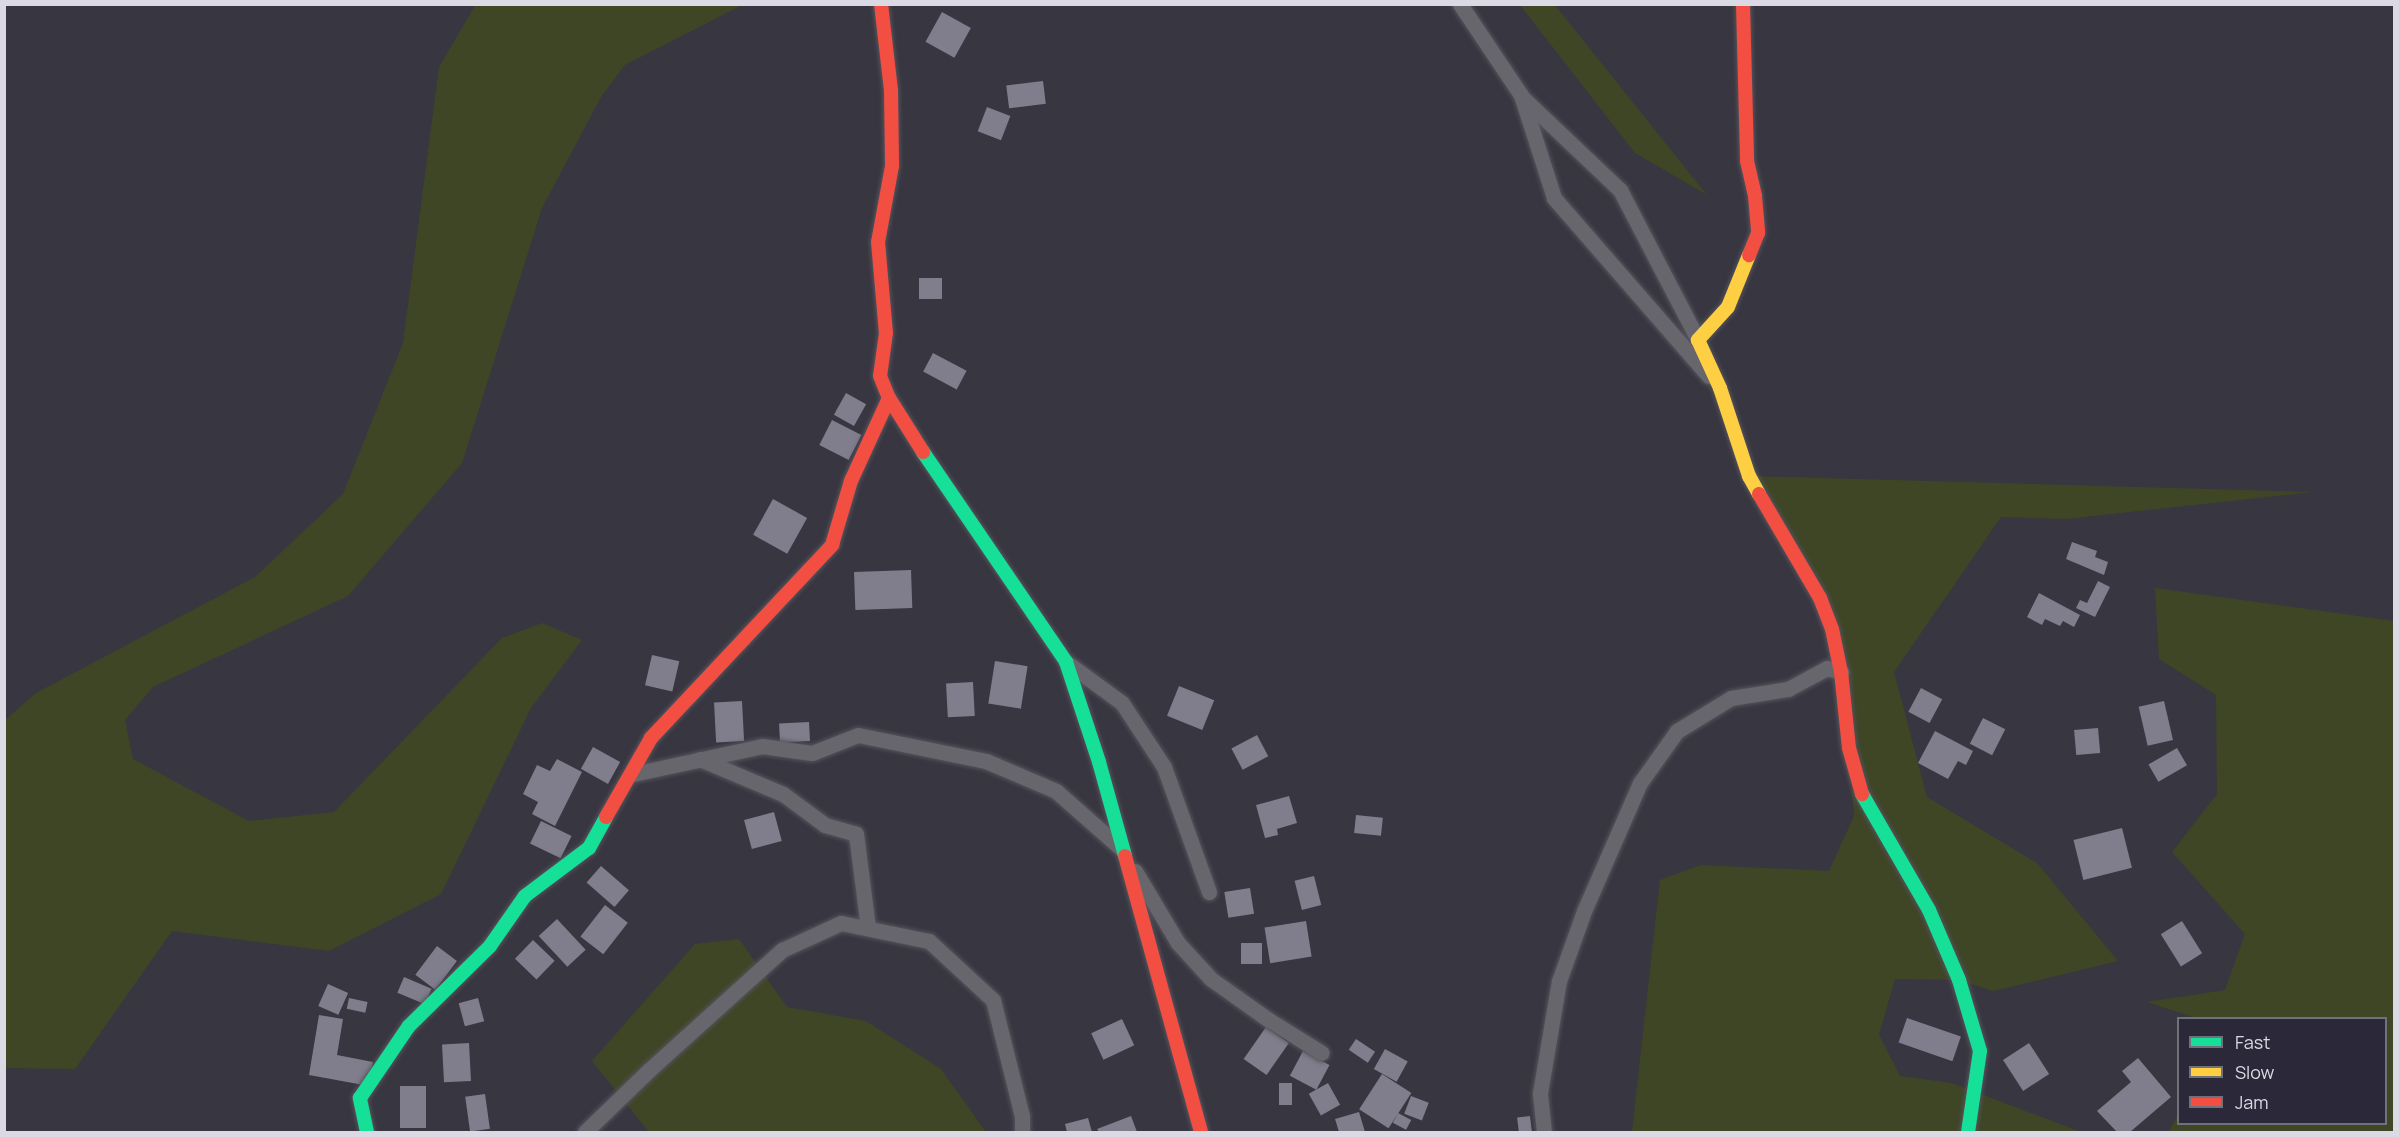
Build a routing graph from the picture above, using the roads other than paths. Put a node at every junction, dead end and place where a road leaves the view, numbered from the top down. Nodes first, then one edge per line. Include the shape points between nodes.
1 (881, 4) edge
2 (1460, 4) edge
3 (1743, 4) edge
4 (1521, 95) junction
5 (1698, 340) junction
6 (1720, 388) junction
7 (889, 398) junction
8 (1066, 662) junction
9 (1841, 672) junction
10 (700, 759) junction
11 (633, 774) junction
12 (1123, 850) junction
13 (1209, 892) dead end
14 (868, 928) junction
15 (1322, 1053) dead end
16 (367, 1132) edge
17 (585, 1132) edge
18 (1022, 1132) edge
19 (1202, 1132) edge
20 (1544, 1132) edge
21 (1968, 1132) edge

1 - 7 street via 891,91 892,166 878,242 885,333 880,376
2 - 4 street
3 - 5 street via 1747,161 1758,233 1728,307
4 - 5 street via 1620,190
4 - 6 street via 1554,198
5 - 6 street
6 - 9 street via 1749,476 1820,598 1832,629
7 - 8 street
7 - 11 street via 851,481 832,545 651,738
8 - 12 street
8 - 13 street via 1122,703 1164,767
9 - 20 street via 1827,669 1788,690 1731,698 1677,731 1641,783 1584,911 1559,981 1540,1093
9 - 21 street via 1849,748 1858,787 1929,910 1959,980 1980,1051
10 - 11 street
10 - 12 street via 762,746 812,753 858,735 986,761 1056,791
10 - 14 street via 783,794 825,825 856,834
11 - 16 street via 589,848 525,896 490,946 409,1026 360,1098
12 - 15 street via 1178,943 1210,979
12 - 19 street
14 - 17 street via 840,923 782,950
14 - 18 street via 929,941 993,1000 1022,1116

